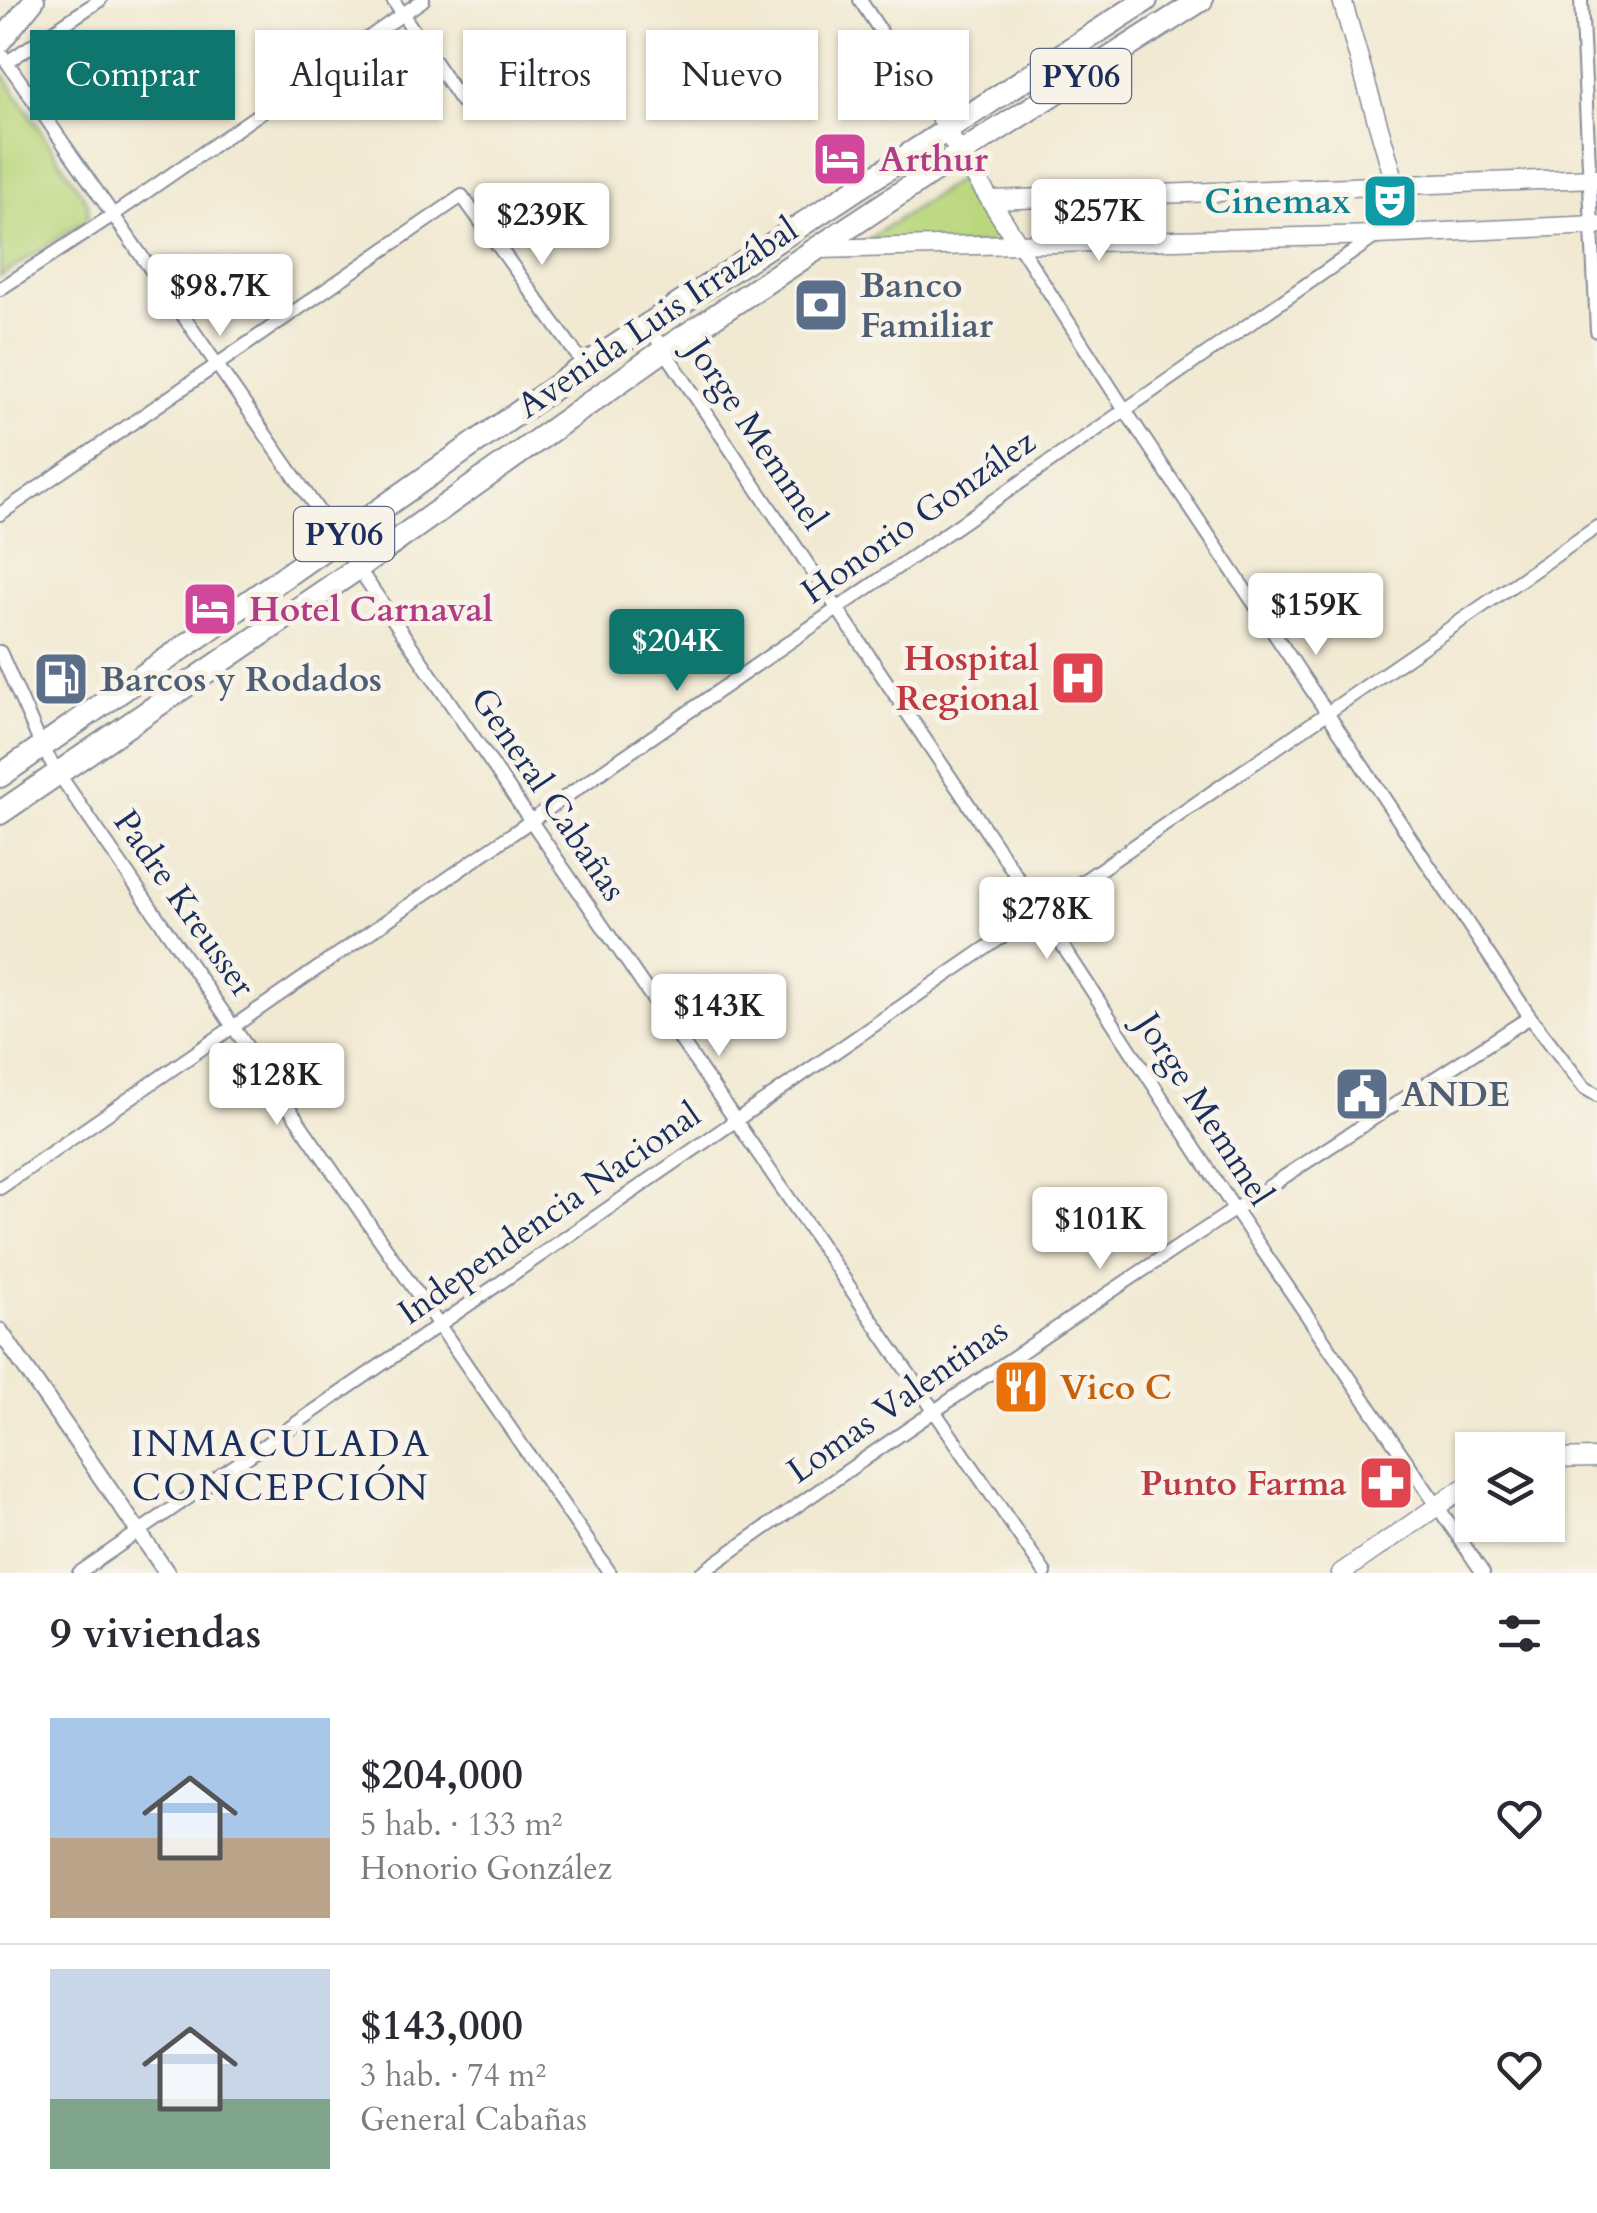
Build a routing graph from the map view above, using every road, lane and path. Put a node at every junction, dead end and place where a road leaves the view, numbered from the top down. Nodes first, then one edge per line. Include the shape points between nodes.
1 (34, 0) edge
2 (100, 0) edge
3 (393, 0) edge
4 (423, 0) edge
5 (860, 0) edge
6 (1146, 0) edge
7 (1202, 0) edge
8 (1342, 0) edge
9 (1581, 0) edge
10 (402, 14) junction
11 (2, 52) edge
12 (461, 101) dead end
13 (946, 129) junction
14 (962, 153) junction
15 (1593, 178) edge
16 (1396, 186) junction
17 (992, 200) junction
18 (113, 215) junction
19 (1594, 225) edge
20 (1378, 235) junction
21 (1017, 242) junction
22 (819, 249) junction
23 (0, 288) edge
24 (648, 326) junction
25 (1597, 330) edge
26 (664, 350) junction
27 (584, 366) junction
28 (218, 367) junction
29 (1125, 410) junction
30 (0, 514) edge
31 (1597, 528) edge
32 (337, 539) junction
33 (358, 568) junction
34 (838, 609) junction
35 (0, 652) edge
36 (1328, 712) junction
37 (42, 747) junction
38 (58, 772) junction
39 (0, 776) edge
40 (0, 813) edge
41 (531, 821) junction
42 (1040, 911) junction
43 (1530, 1018) junction
44 (233, 1027) junction
45 (1597, 1095) edge
46 (736, 1121) junction
47 (0, 1188) edge
48 (1233, 1208) junction
49 (439, 1326) junction
50 (0, 1331) edge
51 (933, 1409) junction
52 (1597, 1458) edge
53 (1565, 1459) edge
54 (1455, 1494) edge
55 (1438, 1505) junction
56 (139, 1532) junction
57 (79, 1573) edge
58 (167, 1573) edge
59 (610, 1573) edge
60 (701, 1573) edge
61 (1045, 1573) edge
62 (1341, 1573) edge
63 (1483, 1573) edge

1 - 11 main road
2 - 11 street
3 - 10 street
4 - 10 street
5 - 13 street
6 - 13 highway, Avenida Luis Irrazábal / PY06
7 - 14 highway, Avenida Luis Irrazábal / PY06
8 - 16 main road
9 - 15 street
10 - 12 street
10 - 18 street
11 - 18 street, General Cabañas
13 - 14 main road
13 - 24 highway, Avenida Luis Irrazábal / PY06
14 - 17 main road
14 - 22 highway, Avenida Luis Irrazábal / PY06
15 - 16 main road
15 - 19 street
16 - 17 main road
16 - 20 main road
17 - 21 main road
18 - 23 street
18 - 28 street, General Cabañas
19 - 20 main road
19 - 25 street
20 - 21 main road
20 - 29 street, Honorio González
21 - 22 main road
21 - 29 street
22 - 26 highway, Avenida Luis Irrazábal / PY06
24 - 26 street, Jorge Memmel
24 - 27 highway, Avenida Luis Irrazábal / PY06
26 - 33 highway, Avenida Luis Irrazábal / PY06
26 - 34 street, Jorge Memmel
27 - 28 street via 462,196
27 - 32 highway, Avenida Luis Irrazábal / PY06
28 - 30 street
28 - 32 street, General Cabañas
29 - 34 street, Honorio González
29 - 36 street
31 - 36 street, Independencia Nacional
32 - 33 street, General Cabañas
32 - 37 highway, Avenida Luis Irrazábal / PY06
33 - 38 highway, PY06
33 - 41 street, General Cabañas
34 - 41 street, Honorio González
34 - 42 street, Jorge Memmel
35 - 37 street, Padre Kreusser
36 - 42 street, Independencia Nacional
36 - 43 street
37 - 38 street, Padre Kreusser
37 - 39 highway, Avenida Luis Irrazábal / PY06
38 - 40 highway, PY06
38 - 44 street, Padre Kreusser
41 - 44 street, Honorio González
41 - 46 street, General Cabañas
42 - 46 street, Independencia Nacional
42 - 48 street, Jorge Memmel
43 - 45 street
43 - 48 street, Lomas Valentinas
44 - 47 street, Honorio González
44 - 49 street, Padre Kreusser
46 - 49 street, Independencia Nacional
46 - 51 street, General Cabañas
48 - 51 street, Lomas Valentinas
48 - 55 street, Jorge Memmel
49 - 56 street, Independencia Nacional
49 - 59 street, Padre Kreusser
50 - 56 street
51 - 60 street, Lomas Valentinas
51 - 61 street, General Cabañas
52 - 53 main road
54 - 55 main road
55 - 62 main road
55 - 63 street, Jorge Memmel
56 - 57 street, Independencia Nacional
56 - 58 street

